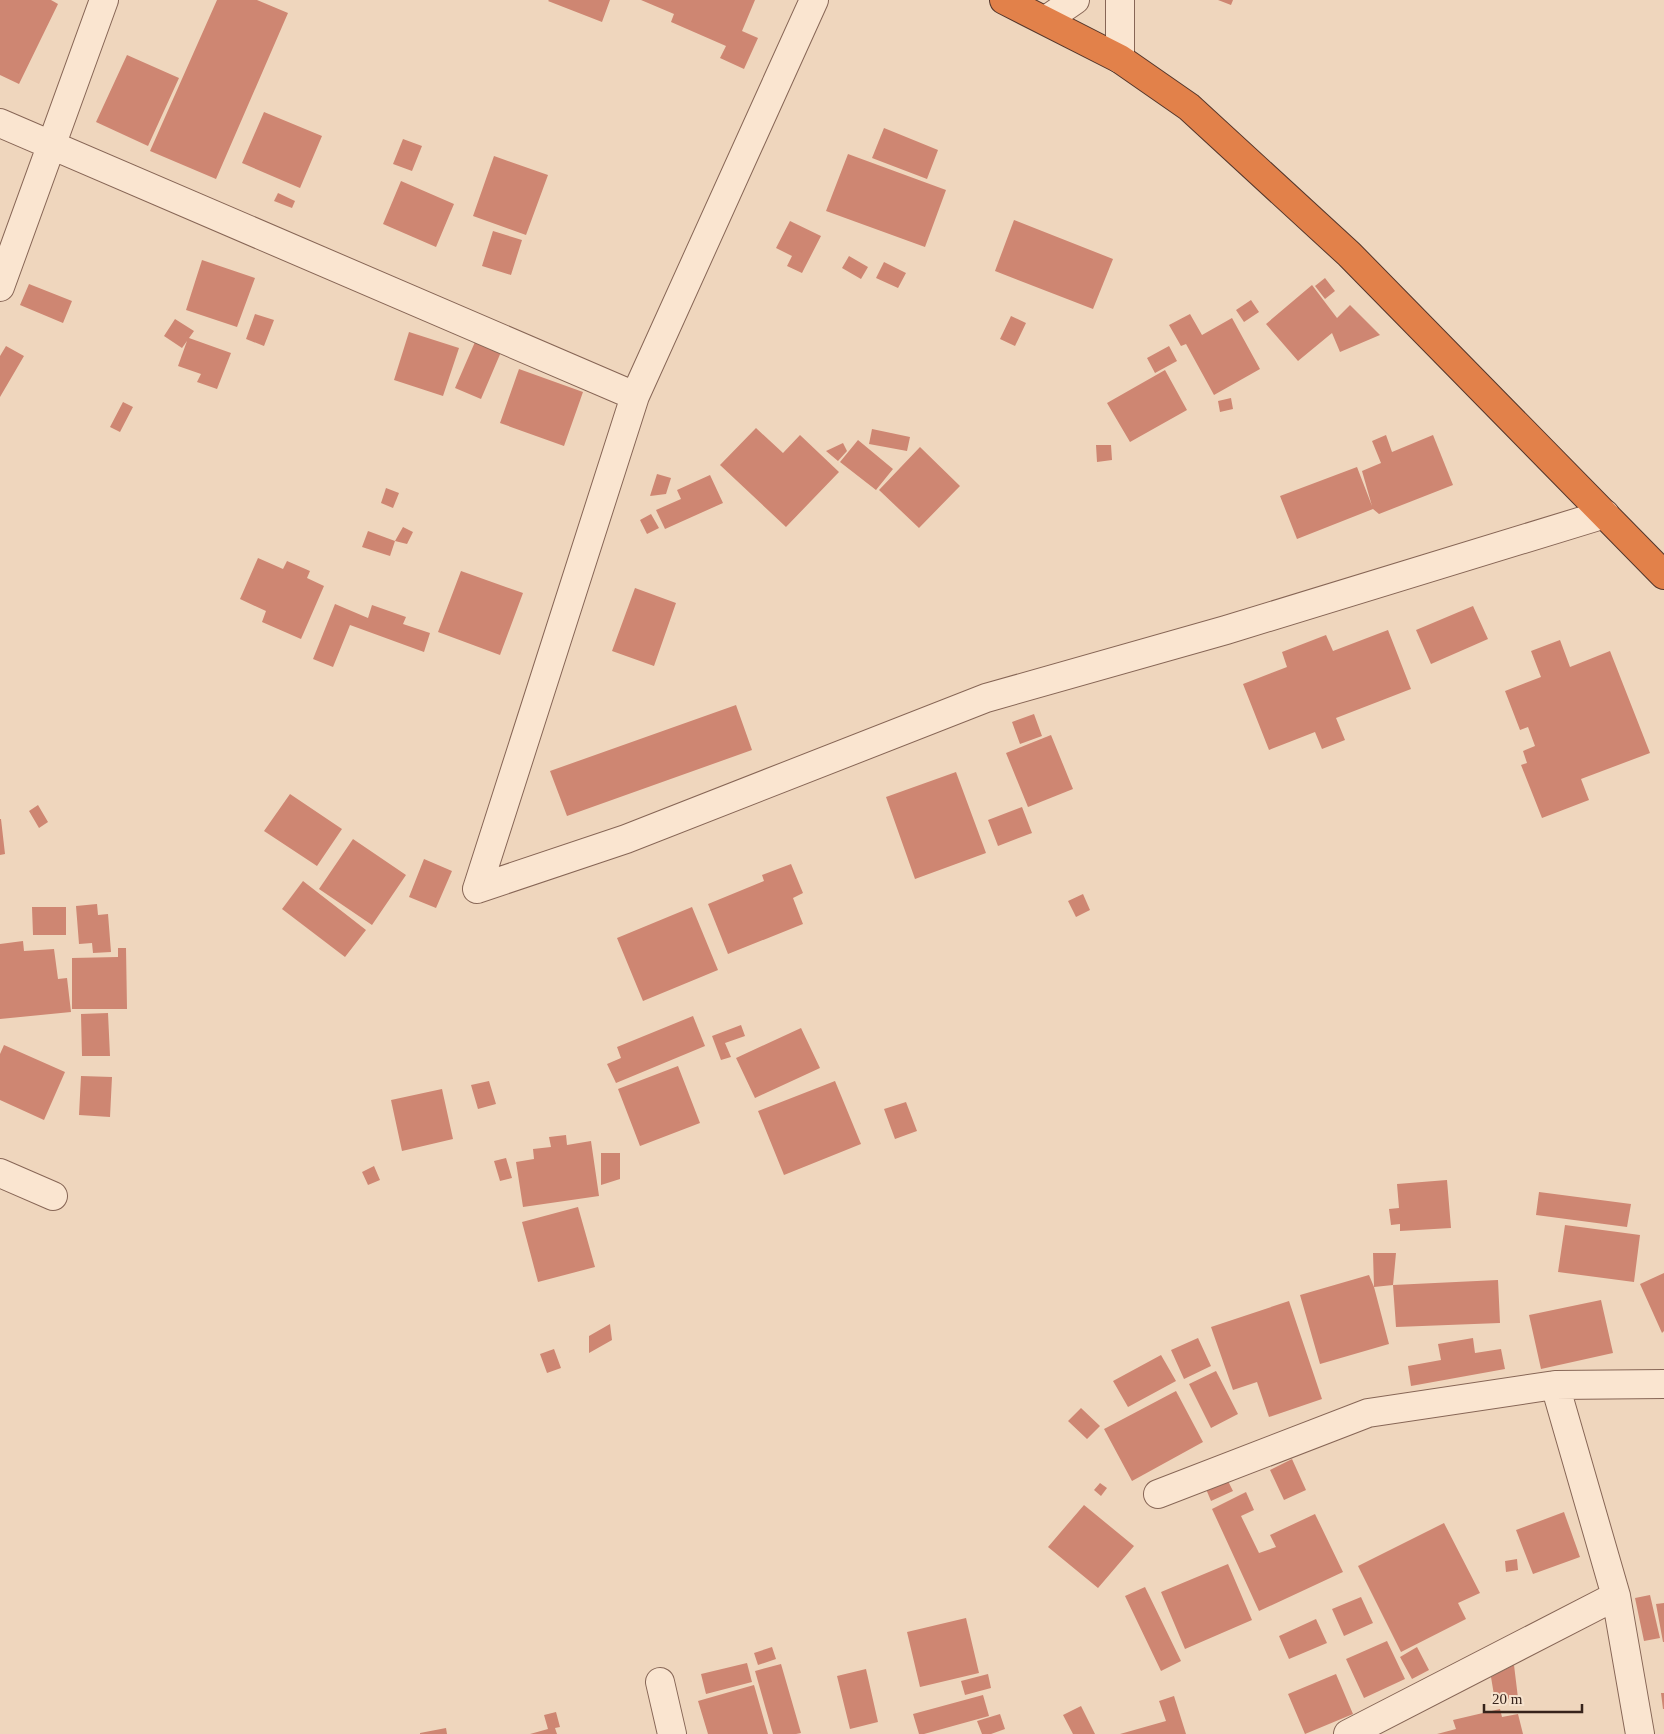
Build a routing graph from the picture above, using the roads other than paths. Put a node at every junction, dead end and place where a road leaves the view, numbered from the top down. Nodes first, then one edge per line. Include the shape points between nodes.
1 (104, 0) edge
2 (814, 0) edge
3 (1004, 0) edge
4 (1074, 0) edge
5 (1120, 0) edge
6 (1046, 20) junction
7 (1120, 59) junction
8 (0, 123) edge
9 (52, 144) junction
10 (0, 287) edge
11 (635, 396) junction
12 (1605, 514) junction
13 (1664, 575) edge
14 (0, 1173) edge
15 (53, 1196) dead end
16 (1664, 1384) edge
17 (1555, 1385) junction
18 (1158, 1494) dead end
19 (1616, 1596) junction
20 (660, 1682) dead end
21 (672, 1734) edge
22 (1348, 1734) edge
23 (1640, 1734) edge

1 - 9 street
2 - 11 street
3 - 6 highway
4 - 6 street
5 - 7 street
6 - 7 highway
7 - 12 highway via 1190,107 1349,254
8 - 9 street
9 - 10 street
9 - 11 street
11 - 12 street via 477,889 626,839 986,698 1235,627
12 - 13 highway
14 - 15 street
16 - 17 street
17 - 18 street via 1368,1413
17 - 19 street
19 - 22 street
19 - 23 street
20 - 21 street

